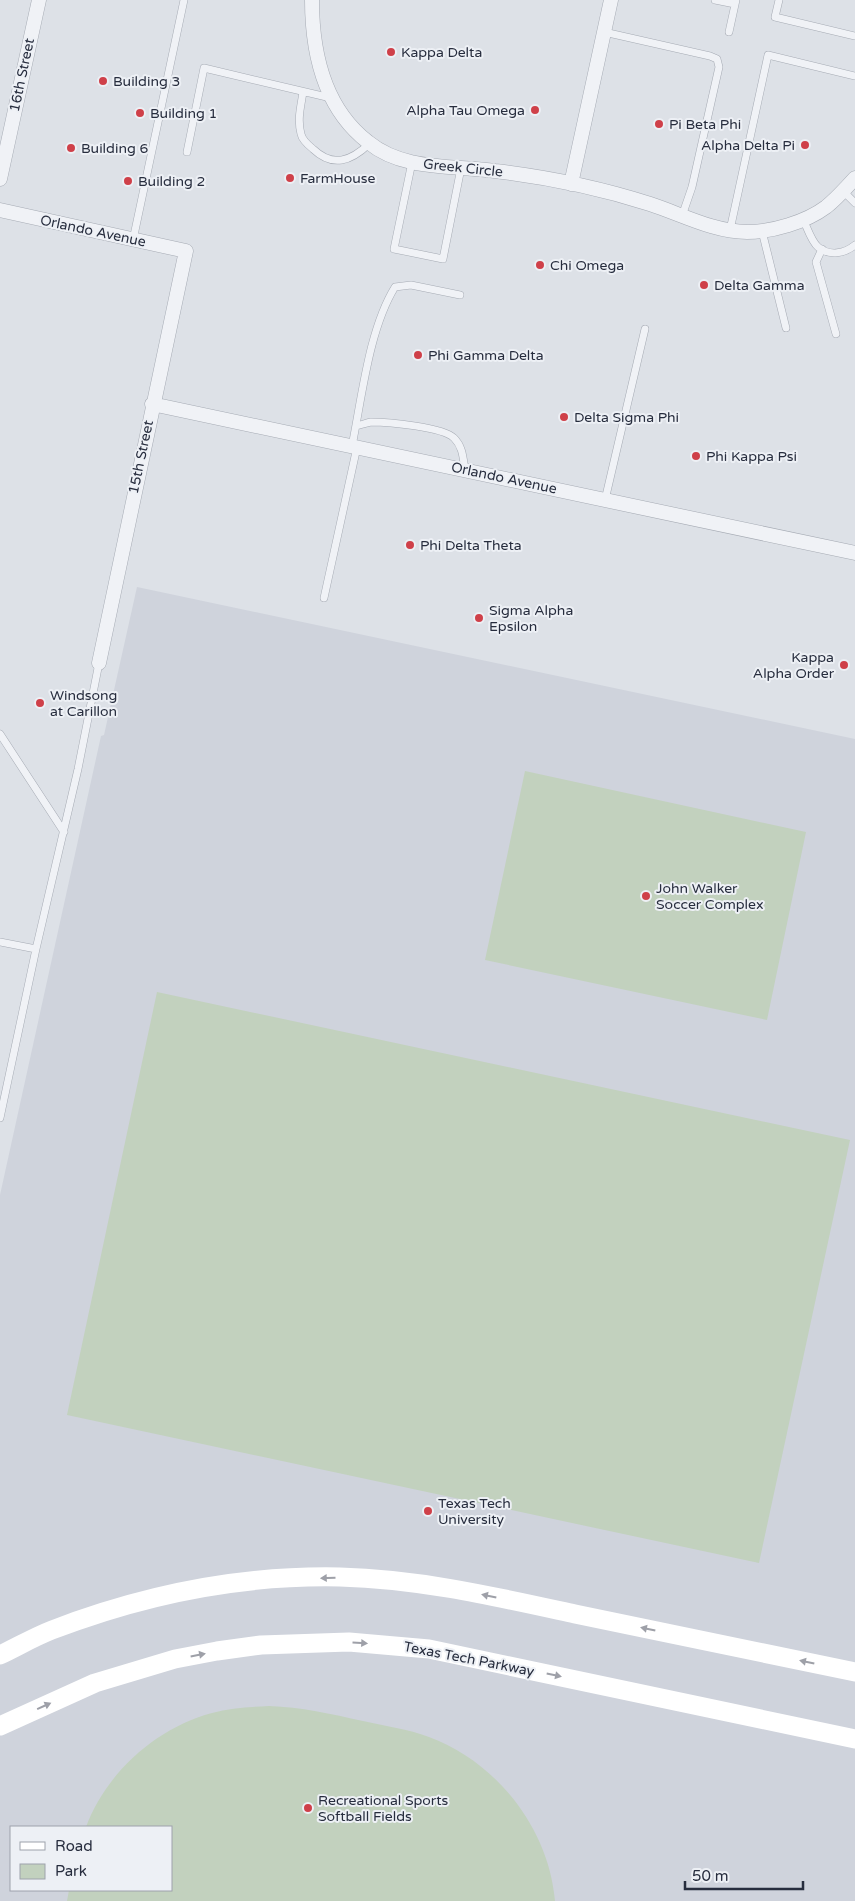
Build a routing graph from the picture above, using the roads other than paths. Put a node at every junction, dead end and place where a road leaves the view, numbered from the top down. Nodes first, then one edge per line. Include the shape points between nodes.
1 (38, 0) edge
2 (184, 0) edge
3 (312, 0) edge
4 (611, 0) edge
5 (715, 0) edge
6 (779, 0) edge
7 (735, 2) edge
8 (604, 32) junction
9 (729, 32) dead end
10 (855, 36) edge
11 (855, 76) edge
12 (303, 92) junction
13 (332, 98) junction
14 (369, 144) junction
15 (187, 152) dead end
16 (412, 162) junction
17 (461, 168) junction
18 (855, 178) edge
19 (0, 179) edge
20 (570, 184) junction
21 (843, 191) junction
22 (855, 203) edge
23 (0, 210) edge
24 (682, 216) junction
25 (803, 219) junction
26 (730, 230) junction
27 (762, 231) junction
28 (133, 240) junction
29 (855, 244) edge
30 (822, 249) junction
31 (186, 251) joint
32 (460, 295) dead end
33 (786, 328) dead end
34 (645, 329) dead end
35 (836, 334) dead end
36 (152, 404) junction
37 (356, 426) junction
38 (355, 447) junction
39 (465, 470) junction
40 (605, 500) junction
41 (855, 553) edge
42 (324, 598) dead end
43 (99, 663) joint
44 (0, 734) edge
45 (64, 832) junction
46 (0, 942) edge
47 (36, 949) junction
48 (0, 1118) edge
49 (0, 1655) edge
50 (855, 1672) edge
51 (0, 1726) edge
52 (855, 1739) edge

1 - 19 street, 16th Street
2 - 28 lane
3 - 13 street, Greek Circle via 315,48
4 - 8 street
5 - 7 lane
6 - 10 lane via 775,17
7 - 9 lane
8 - 20 street
8 - 24 lane via 717,59 719,67 692,187
11 - 26 lane via 768,55
12 - 13 lane
12 - 14 lane via 298,121 302,137 323,158 339,160 356,156
12 - 15 lane via 204,68
13 - 14 street, Greek Circle via 350,126
14 - 16 street, Greek Circle
16 - 17 street, Greek Circle
16 - 17 lane via 394,249 443,259
17 - 20 street, Greek Circle
18 - 21 street, Greek Circle
20 - 24 street, Greek Circle
21 - 22 lane
21 - 25 street, Greek Circle via 824,208
23 - 28 street, Orlando Avenue
24 - 26 street, Greek Circle
25 - 27 street, Greek Circle
25 - 30 lane
26 - 27 street, Greek Circle
27 - 33 lane
28 - 31 street, Orlando Avenue
29 - 30 lane via 840,253
30 - 35 lane via 816,262
31 - 36 street, 15th Street
32 - 37 lane via 411,285 395,287 384,305
34 - 40 lane
36 - 38 street, Orlando Avenue
36 - 43 street, 15th Street
37 - 38 lane
37 - 39 lane via 369,422 399,424 453,436 462,448
38 - 39 street, Orlando Avenue
38 - 42 lane
39 - 40 street, Orlando Avenue
40 - 41 street, Orlando Avenue
43 - 45 lane
44 - 45 lane
45 - 47 lane
46 - 47 lane
47 - 48 lane
50 -> 49 main road via 476,1593 409,1582 340,1577 264,1579 186,1591 110,1609 49,1631
51 -> 52 main road, Texas Tech Parkway via 95,1683 175,1659 261,1645 349,1642 429,1649

